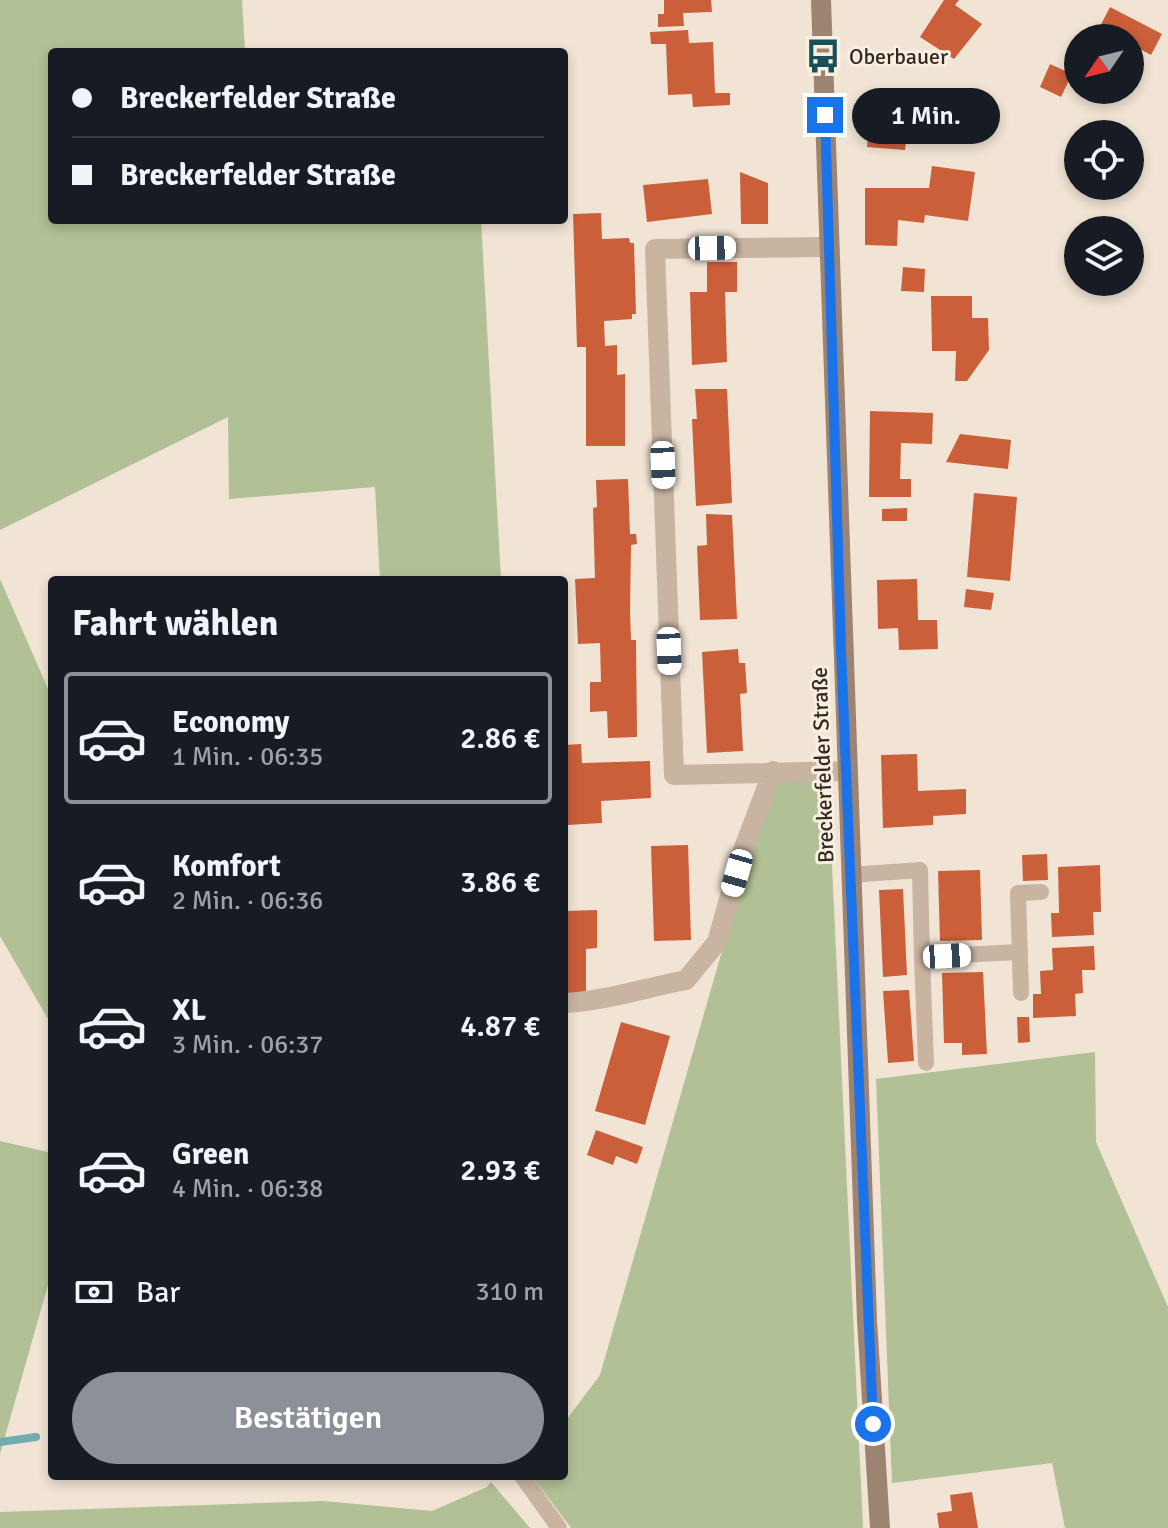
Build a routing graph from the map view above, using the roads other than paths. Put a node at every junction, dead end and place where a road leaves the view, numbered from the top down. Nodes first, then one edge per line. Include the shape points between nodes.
1 (821, 0) edge
2 (828, 247) junction
3 (773, 771) junction
4 (846, 771) junction
5 (850, 875) junction
6 (1041, 892) dead end
7 (1020, 952) junction
8 (922, 957) junction
9 (1021, 993) dead end
10 (568, 1003) edge
11 (926, 1063) dead end
12 (525, 1480) edge
13 (559, 1528) edge
14 (880, 1528) edge

1 - 2 main road, Breckerfelder Straße
2 - 3 street via 655,249 674,775
2 - 4 main road, Breckerfelder Straße
3 - 4 street
3 - 10 street via 717,942 686,980
4 - 5 main road, Breckerfelder Straße
5 - 8 lane via 920,870
5 - 14 main road, Breckerfelder Straße
6 - 7 lane via 1018,893
7 - 8 lane
7 - 9 lane
8 - 11 lane
12 - 13 lane

